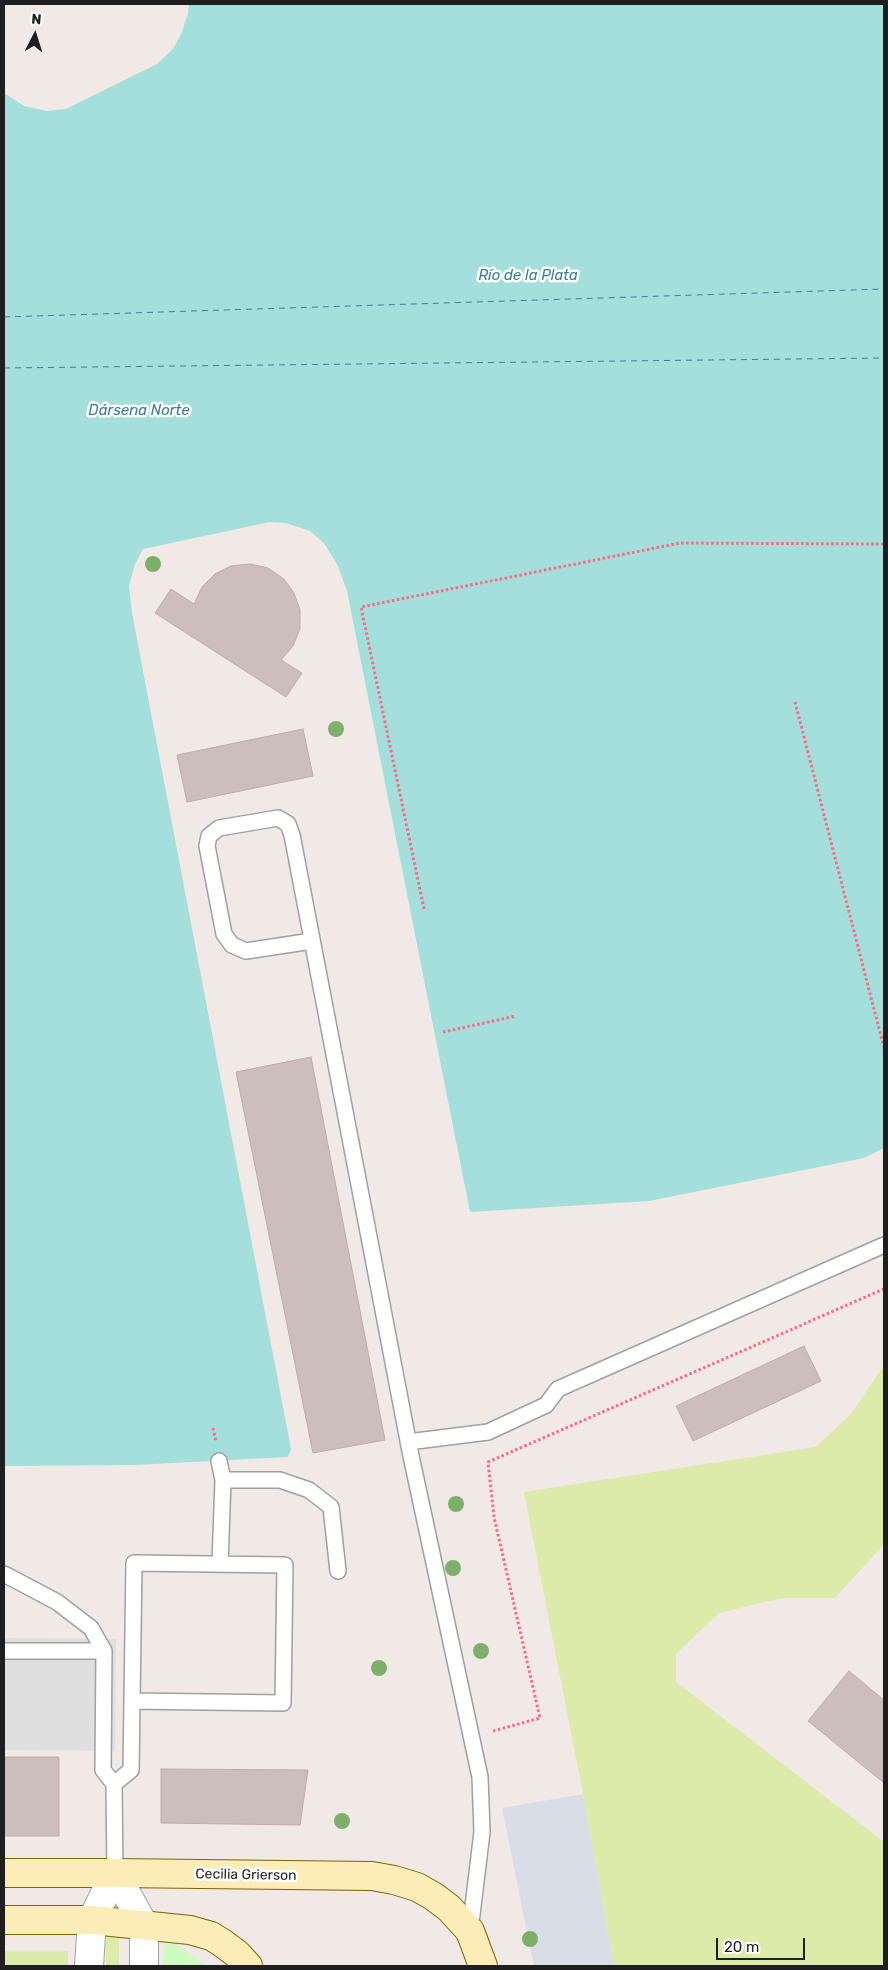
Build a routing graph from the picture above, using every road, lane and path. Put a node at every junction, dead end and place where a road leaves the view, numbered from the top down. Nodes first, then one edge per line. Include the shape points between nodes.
1 (884, 544) edge
2 (795, 702) dead end
3 (424, 909) dead end
4 (312, 941) junction
5 (516, 1016) dead end
6 (443, 1032) dead end
7 (884, 1048) edge
8 (884, 1246) edge
9 (884, 1289) edge
10 (408, 1442) junction
11 (219, 1461) dead end
12 (222, 1480) junction
13 (220, 1564) junction
14 (338, 1571) dead end
15 (4, 1574) edge
16 (4, 1651) edge
17 (104, 1651) junction
18 (132, 1701) junction
19 (487, 1732) dead end
20 (114, 1784) junction
21 (115, 1872) junction
22 (4, 1873) edge
23 (4, 1920) edge
24 (92, 1920) junction
25 (144, 1925) junction
26 (470, 1931) junction
27 (89, 1966) edge
28 (144, 1966) edge
29 (248, 1966) edge
30 (483, 1966) edge

1 - 3 path via 680,544 362,607
2 - 7 path
4 - 4 lane via 246,951 232,945 224,934 207,846 209,836 219,828 278,818 288,824
4 - 10 lane
5 - 6 path
8 - 10 lane via 558,1389 546,1405 488,1432
9 - 19 path via 488,1462 494,1517 540,1718
10 - 26 lane via 480,1777 482,1832
11 - 12 lane
12 - 13 lane
12 - 14 lane via 280,1480 309,1490 331,1507
13 - 18 lane via 134,1563
13 - 18 lane via 285,1565 283,1703
15 - 17 lane via 57,1602 91,1628
16 - 17 lane
17 - 20 lane via 102,1770
18 - 20 lane via 130,1770
20 - 21 lane
21 - 22 main road, Cecilia Grierson
21 - 24 street
21 - 25 street
21 - 26 main road, Cecilia Grierson via 372,1876 417,1887 434,1896
23 - 24 main road
24 - 25 main road
24 - 27 street
25 - 28 street
25 - 29 main road via 190,1930 211,1936 230,1948
26 - 30 main road

